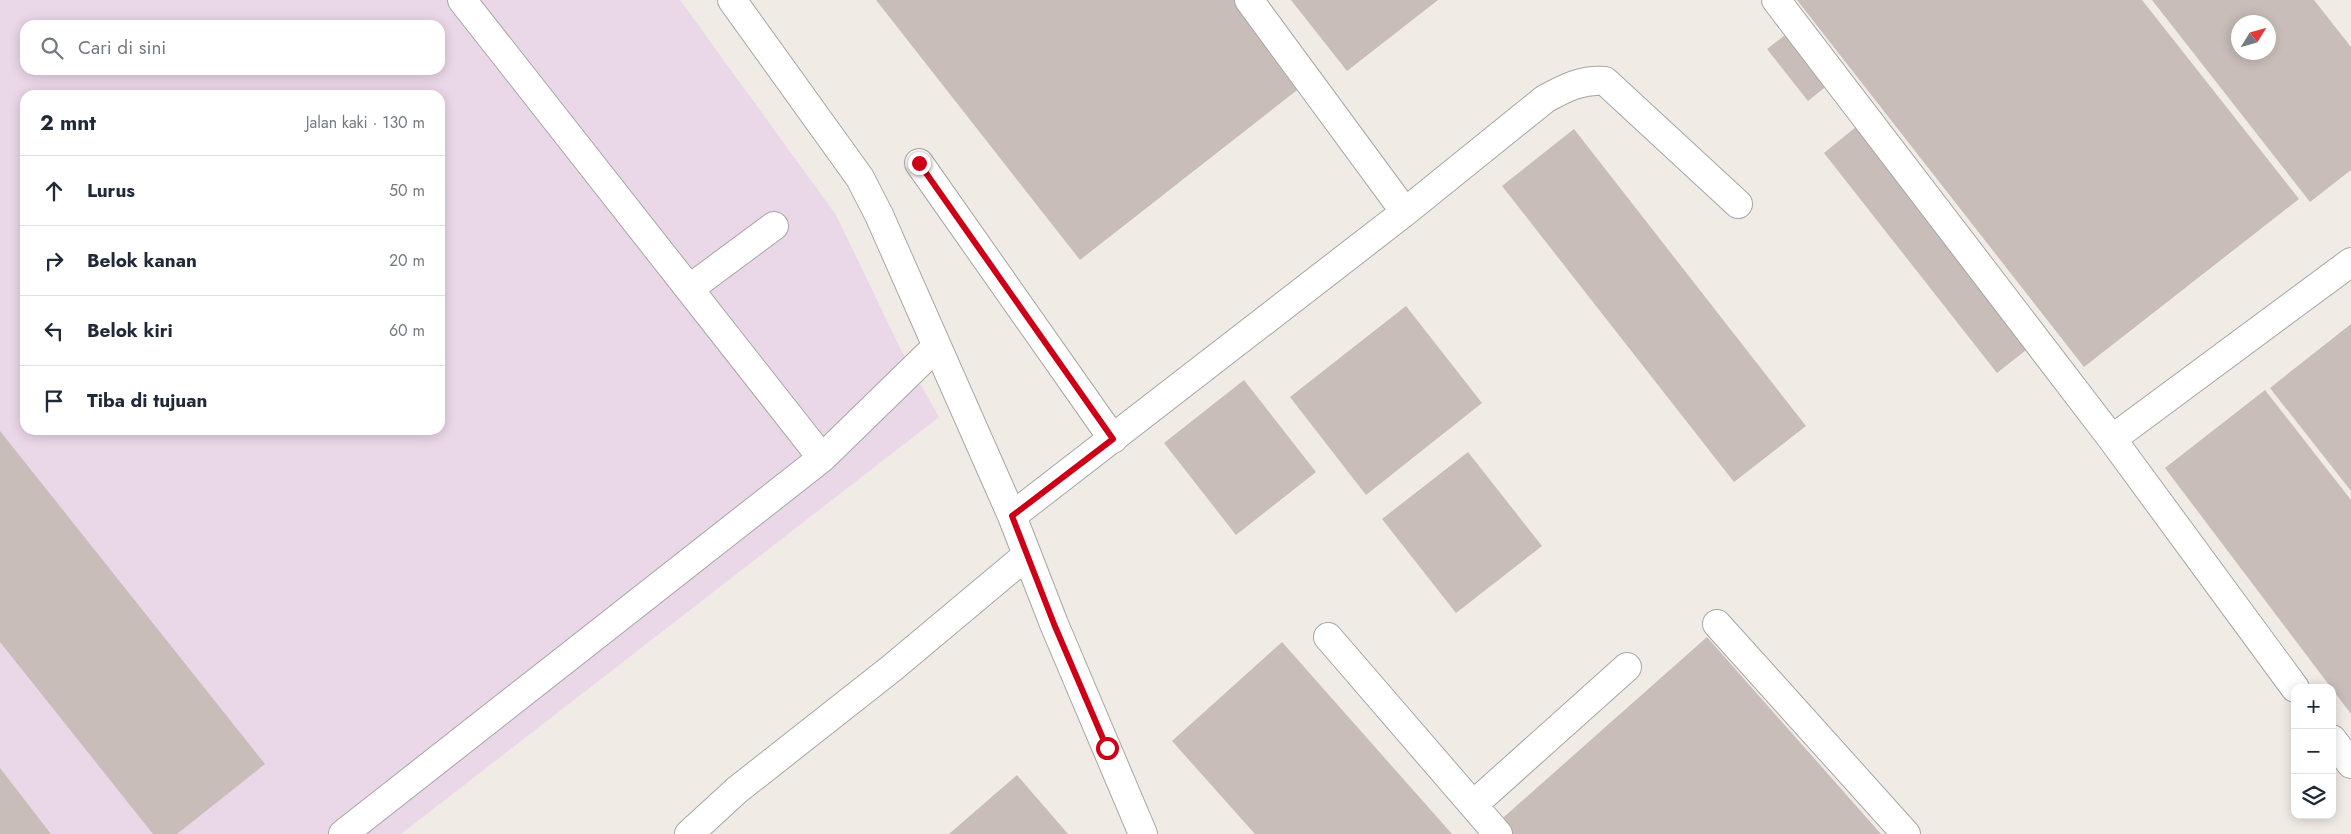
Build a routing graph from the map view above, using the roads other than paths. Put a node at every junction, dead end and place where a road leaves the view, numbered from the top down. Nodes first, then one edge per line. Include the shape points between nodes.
1 (462, 0) edge
2 (732, 0) edge
3 (1249, 0) edge
4 (1776, 0) edge
5 (919, 163) dead end
6 (1738, 204) dead end
7 (1405, 212) junction
8 (774, 226) dead end
9 (2351, 262) edge
10 (689, 289) junction
11 (936, 347) junction
12 (2112, 438) junction
13 (1113, 439) junction
14 (822, 458) junction
15 (1012, 516) junction
16 (1028, 555) junction
17 (1717, 624) dead end
18 (1328, 637) dead end
19 (1627, 667) dead end
20 (2292, 684) edge
21 (2336, 744) edge
22 (2351, 764) edge
23 (1473, 805) junction
24 (343, 834) edge
25 (689, 834) edge
26 (1143, 834) edge
27 (1498, 834) edge
28 (1906, 834) edge

1 - 10 lane
2 - 11 lane via 860,178
3 - 7 lane
4 - 12 lane
5 - 13 lane
6 - 7 lane via 1605,81 1592,80 1545,98
7 - 13 lane
8 - 10 lane
9 - 12 lane
10 - 14 lane
11 - 14 lane
11 - 15 lane
12 - 20 lane
13 - 15 lane
14 - 24 lane
15 - 16 lane
16 - 25 lane via 737,790
16 - 26 lane
17 - 28 lane
18 - 23 lane
19 - 23 lane
21 - 22 lane
23 - 27 lane

